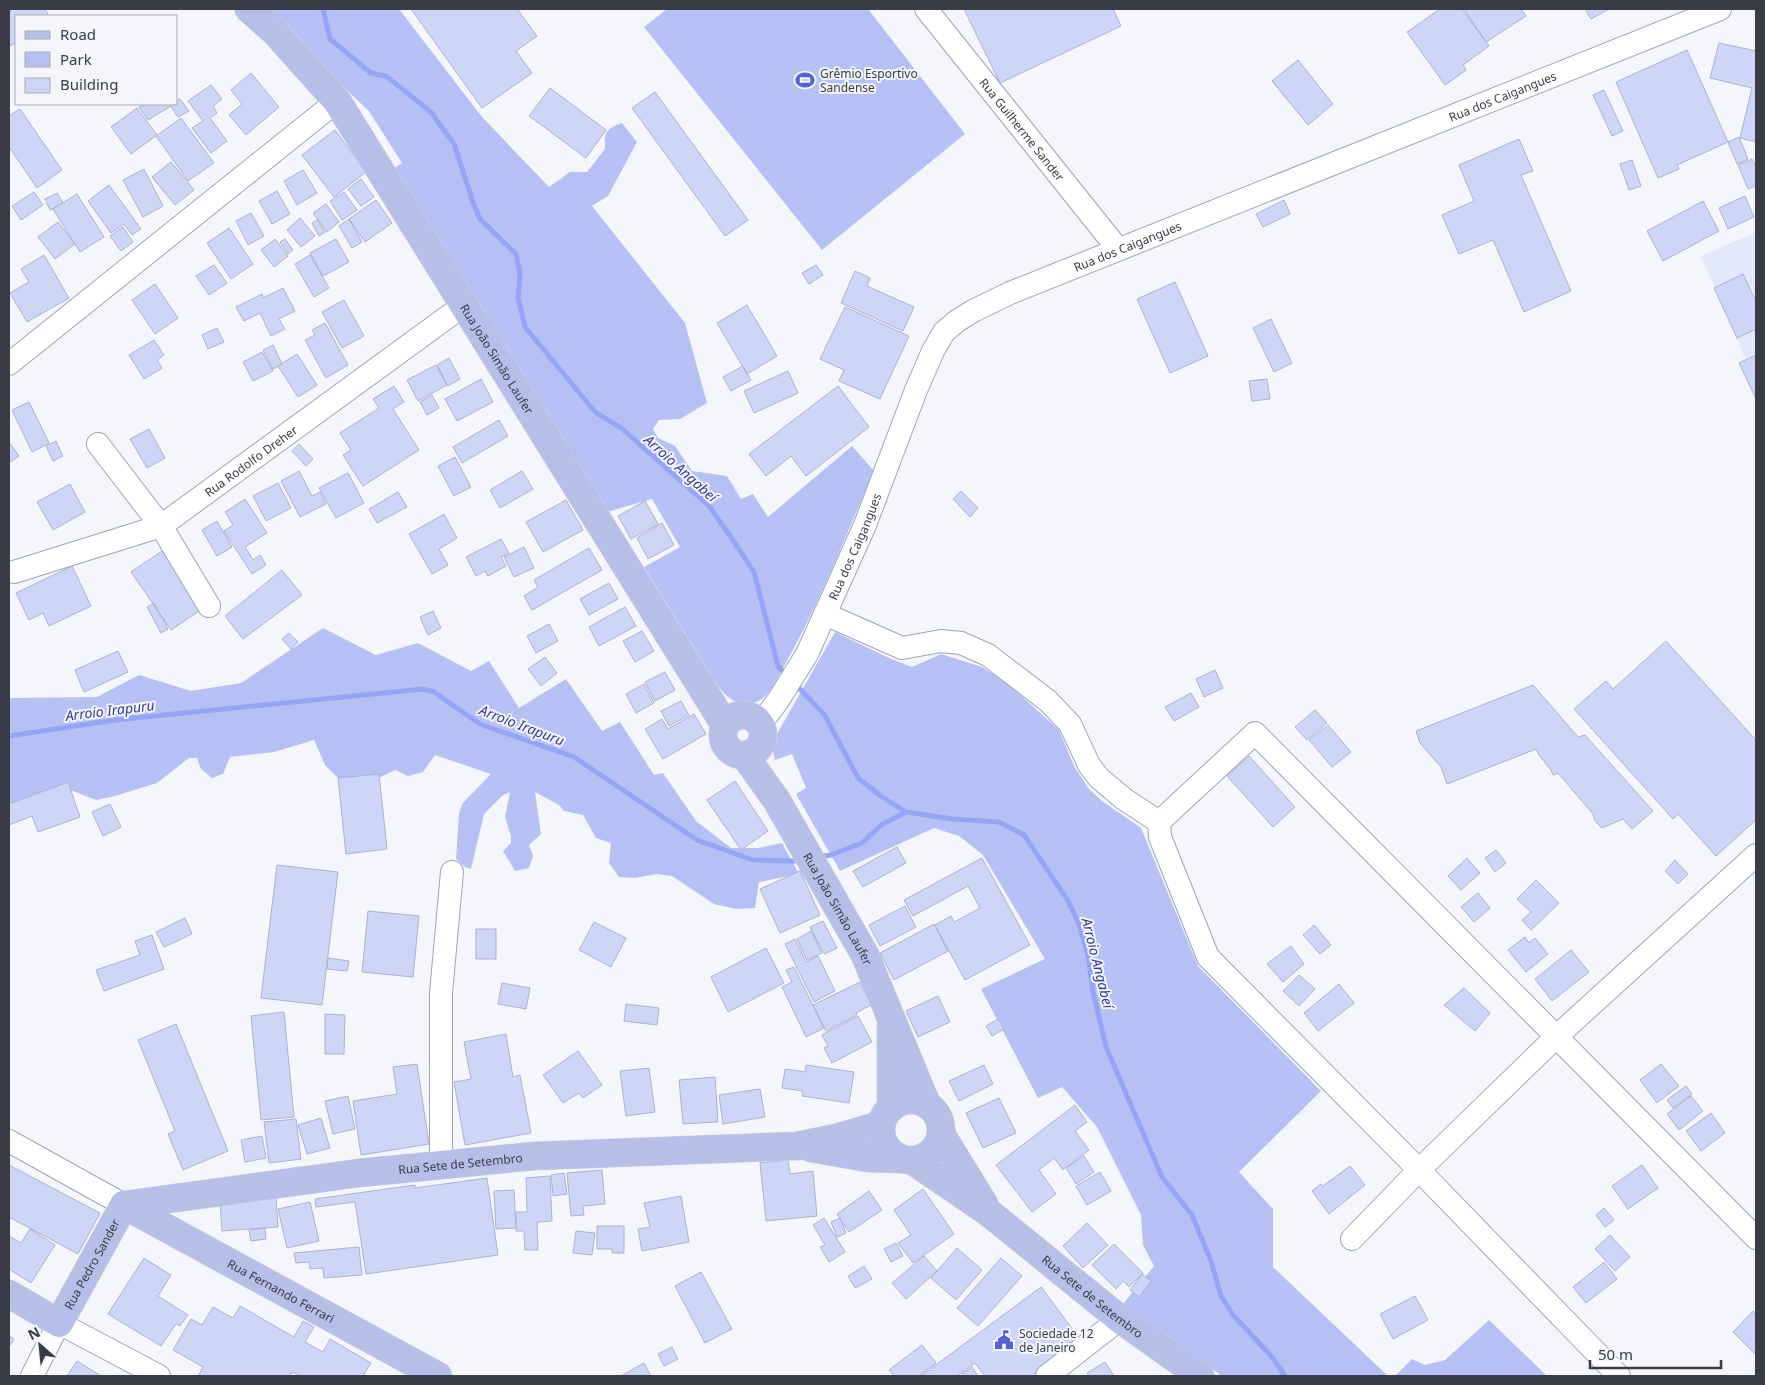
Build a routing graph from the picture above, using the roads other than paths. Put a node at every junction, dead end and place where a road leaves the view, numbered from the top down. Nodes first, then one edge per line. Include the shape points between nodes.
1 (249, 9) edge
2 (926, 9) edge
3 (1719, 9) edge
4 (337, 102) junction
5 (1118, 249) junction
6 (464, 305) junction
7 (9, 364) edge
8 (98, 444) dead end
9 (161, 526) junction
10 (14, 572) dead end
11 (209, 606) dead end
12 (825, 614) junction
13 (755, 743) junction
14 (1159, 822) junction
15 (1756, 855) edge
16 (452, 872) dead end
17 (891, 1019) junction
18 (1557, 1036) junction
19 (927, 1105) junction
20 (886, 1117) junction
21 (941, 1134) junction
22 (9, 1142) edge
23 (797, 1146) junction
24 (907, 1160) junction
25 (441, 1165) junction
26 (1419, 1170) junction
27 (124, 1205) junction
28 (988, 1212) junction
29 (1756, 1238) edge
30 (1352, 1239) dead end
31 (9, 1294) edge
32 (1120, 1319) junction
33 (59, 1323) junction
34 (32, 1376) edge
35 (158, 1376) edge
36 (438, 1376) edge
37 (1047, 1376) edge
38 (1200, 1376) edge
39 (1619, 1376) edge

1 - 4 main road, Rua João Simão Laufer via 275,32
2 - 5 street, Rua Guilherme Sander
3 - 5 street, Rua dos Caigangues
4 - 6 main road, Rua João Simão Laufer
4 - 7 street
5 - 12 street, Rua dos Caigangues via 1010,293 956,321 944,332 916,390 865,524
6 - 9 street, Rua Rodolfo Dreher
6 - 13 main road, Rua João Simão Laufer via 725,725 738,716 754,718
8 - 9 street
9 - 10 street, Rua Rodolfo Dreher
9 - 11 street
12 - 13 street, Rua dos Caigangues via 807,654
12 - 14 street via 902,648 941,641 961,644 988,655 1048,701 1070,724 1089,765 1099,778
13 - 17 main road, Rua João Simão Laufer via 777,801 865,955
14 - 18 street via 1255,733
14 - 26 street via 1160,837 1208,957
15 - 18 street
16 - 25 street via 441,993
17 - 19 main road, Rua João Simão Laufer
17 - 20 main road, Rua João Simão Laufer
18 - 26 street
18 - 29 street
19 - 20 main road via 918,1101 899,1103
19 - 21 main road via 938,1117
20 - 23 main road, Rua Sete de Setembro via 836,1138
20 - 24 main road via 881,1134 887,1148
21 - 24 main road via 932,1152 923,1158
21 - 28 main road, Rua Sete de Setembro
22 - 27 street
23 - 24 main road, Rua Sete de Setembro via 862,1157
23 - 25 main road, Rua Sete de Setembro via 534,1156
24 - 28 main road, Rua Sete de Setembro
25 - 27 main road, Rua Sete de Setembro
26 - 30 street
26 - 39 street
27 - 33 main road, Rua Pedro Sander
27 - 36 main road, Rua Fernando Ferrari
28 - 32 main road, Rua Sete de Setembro
31 - 33 main road
32 - 37 street
32 - 38 main road, Rua Sete de Setembro
33 - 34 street, Rua Pedro Sander
33 - 35 street

